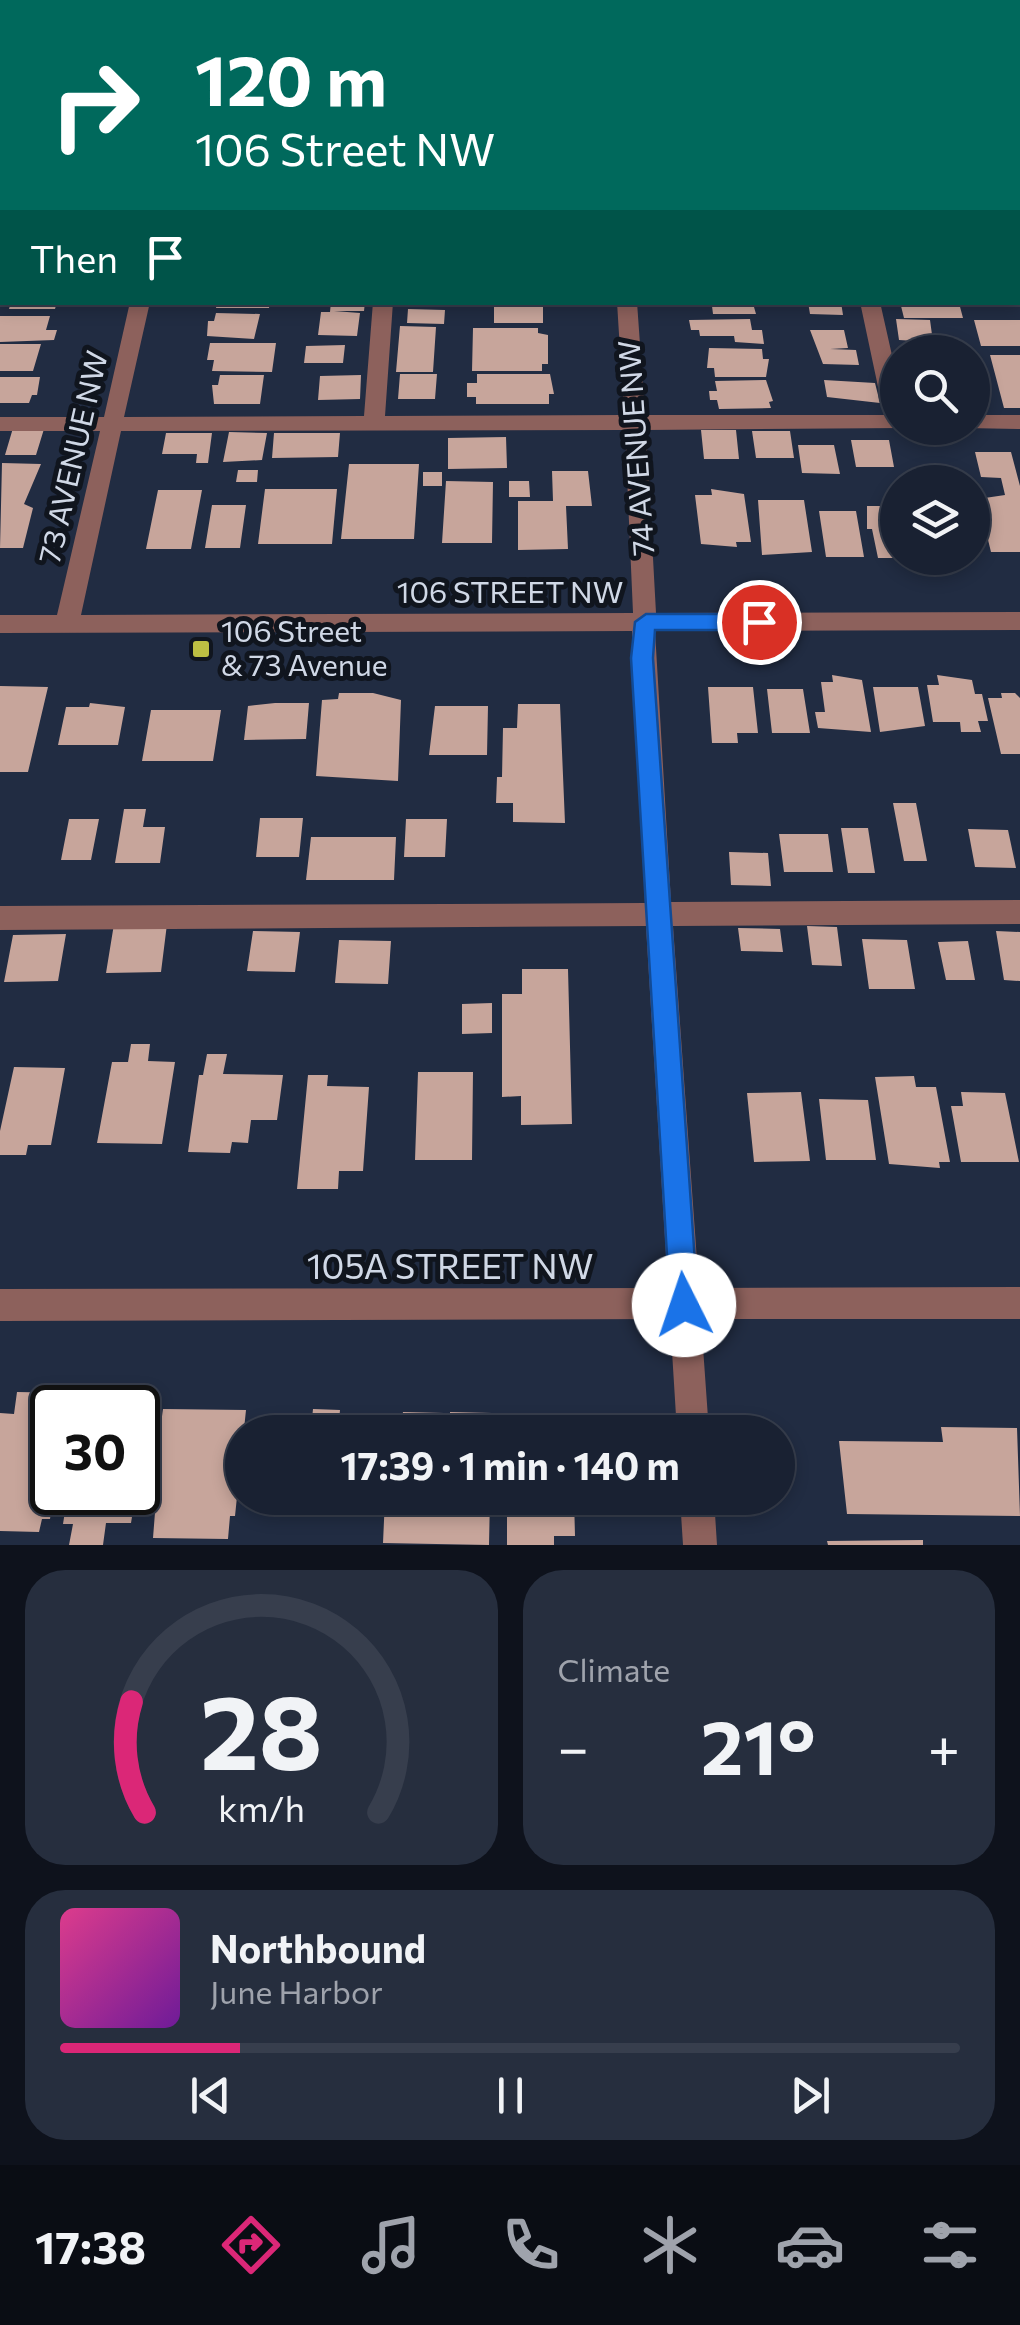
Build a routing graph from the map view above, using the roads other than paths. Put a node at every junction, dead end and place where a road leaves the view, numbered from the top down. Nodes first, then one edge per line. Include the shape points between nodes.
1 (139, 305) edge
2 (384, 305) edge
3 (627, 305) edge
4 (871, 305) edge
5 (880, 346) edge
6 (636, 422) junction
7 (880, 422) edge
8 (990, 422) edge
9 (1020, 422) edge
10 (374, 423) junction
11 (0, 424) edge
12 (113, 424) junction
13 (1020, 621) edge
14 (646, 622) junction
15 (0, 624) edge
16 (67, 624) junction
17 (1020, 912) edge
18 (659, 914) junction
19 (0, 918) edge
20 (1020, 1303) edge
21 (0, 1305) edge
22 (684, 1305) junction
23 (691, 1415) edge
24 (698, 1515) edge
25 (700, 1545) edge

1 - 12 street, 73 AVENUE NW
2 - 10 street
3 - 6 street, 74 AVENUE NW
4 - 5 street
6 - 7 street
6 - 10 street
6 - 14 street, 74 AVENUE NW
8 - 9 street
10 - 12 street
11 - 12 street
12 - 16 street, 73 AVENUE NW
13 - 14 street, 106 STREET NW
14 - 16 street, 106 STREET NW
14 - 18 street, 74 AVENUE NW via 642,658
15 - 16 street, 106 STREET NW
17 - 18 street
18 - 19 street
18 - 22 street, 74 AVENUE NW
20 - 22 street, 105A STREET NW
21 - 22 street, 105A STREET NW
22 - 23 street, 74 AVENUE NW
24 - 25 street

